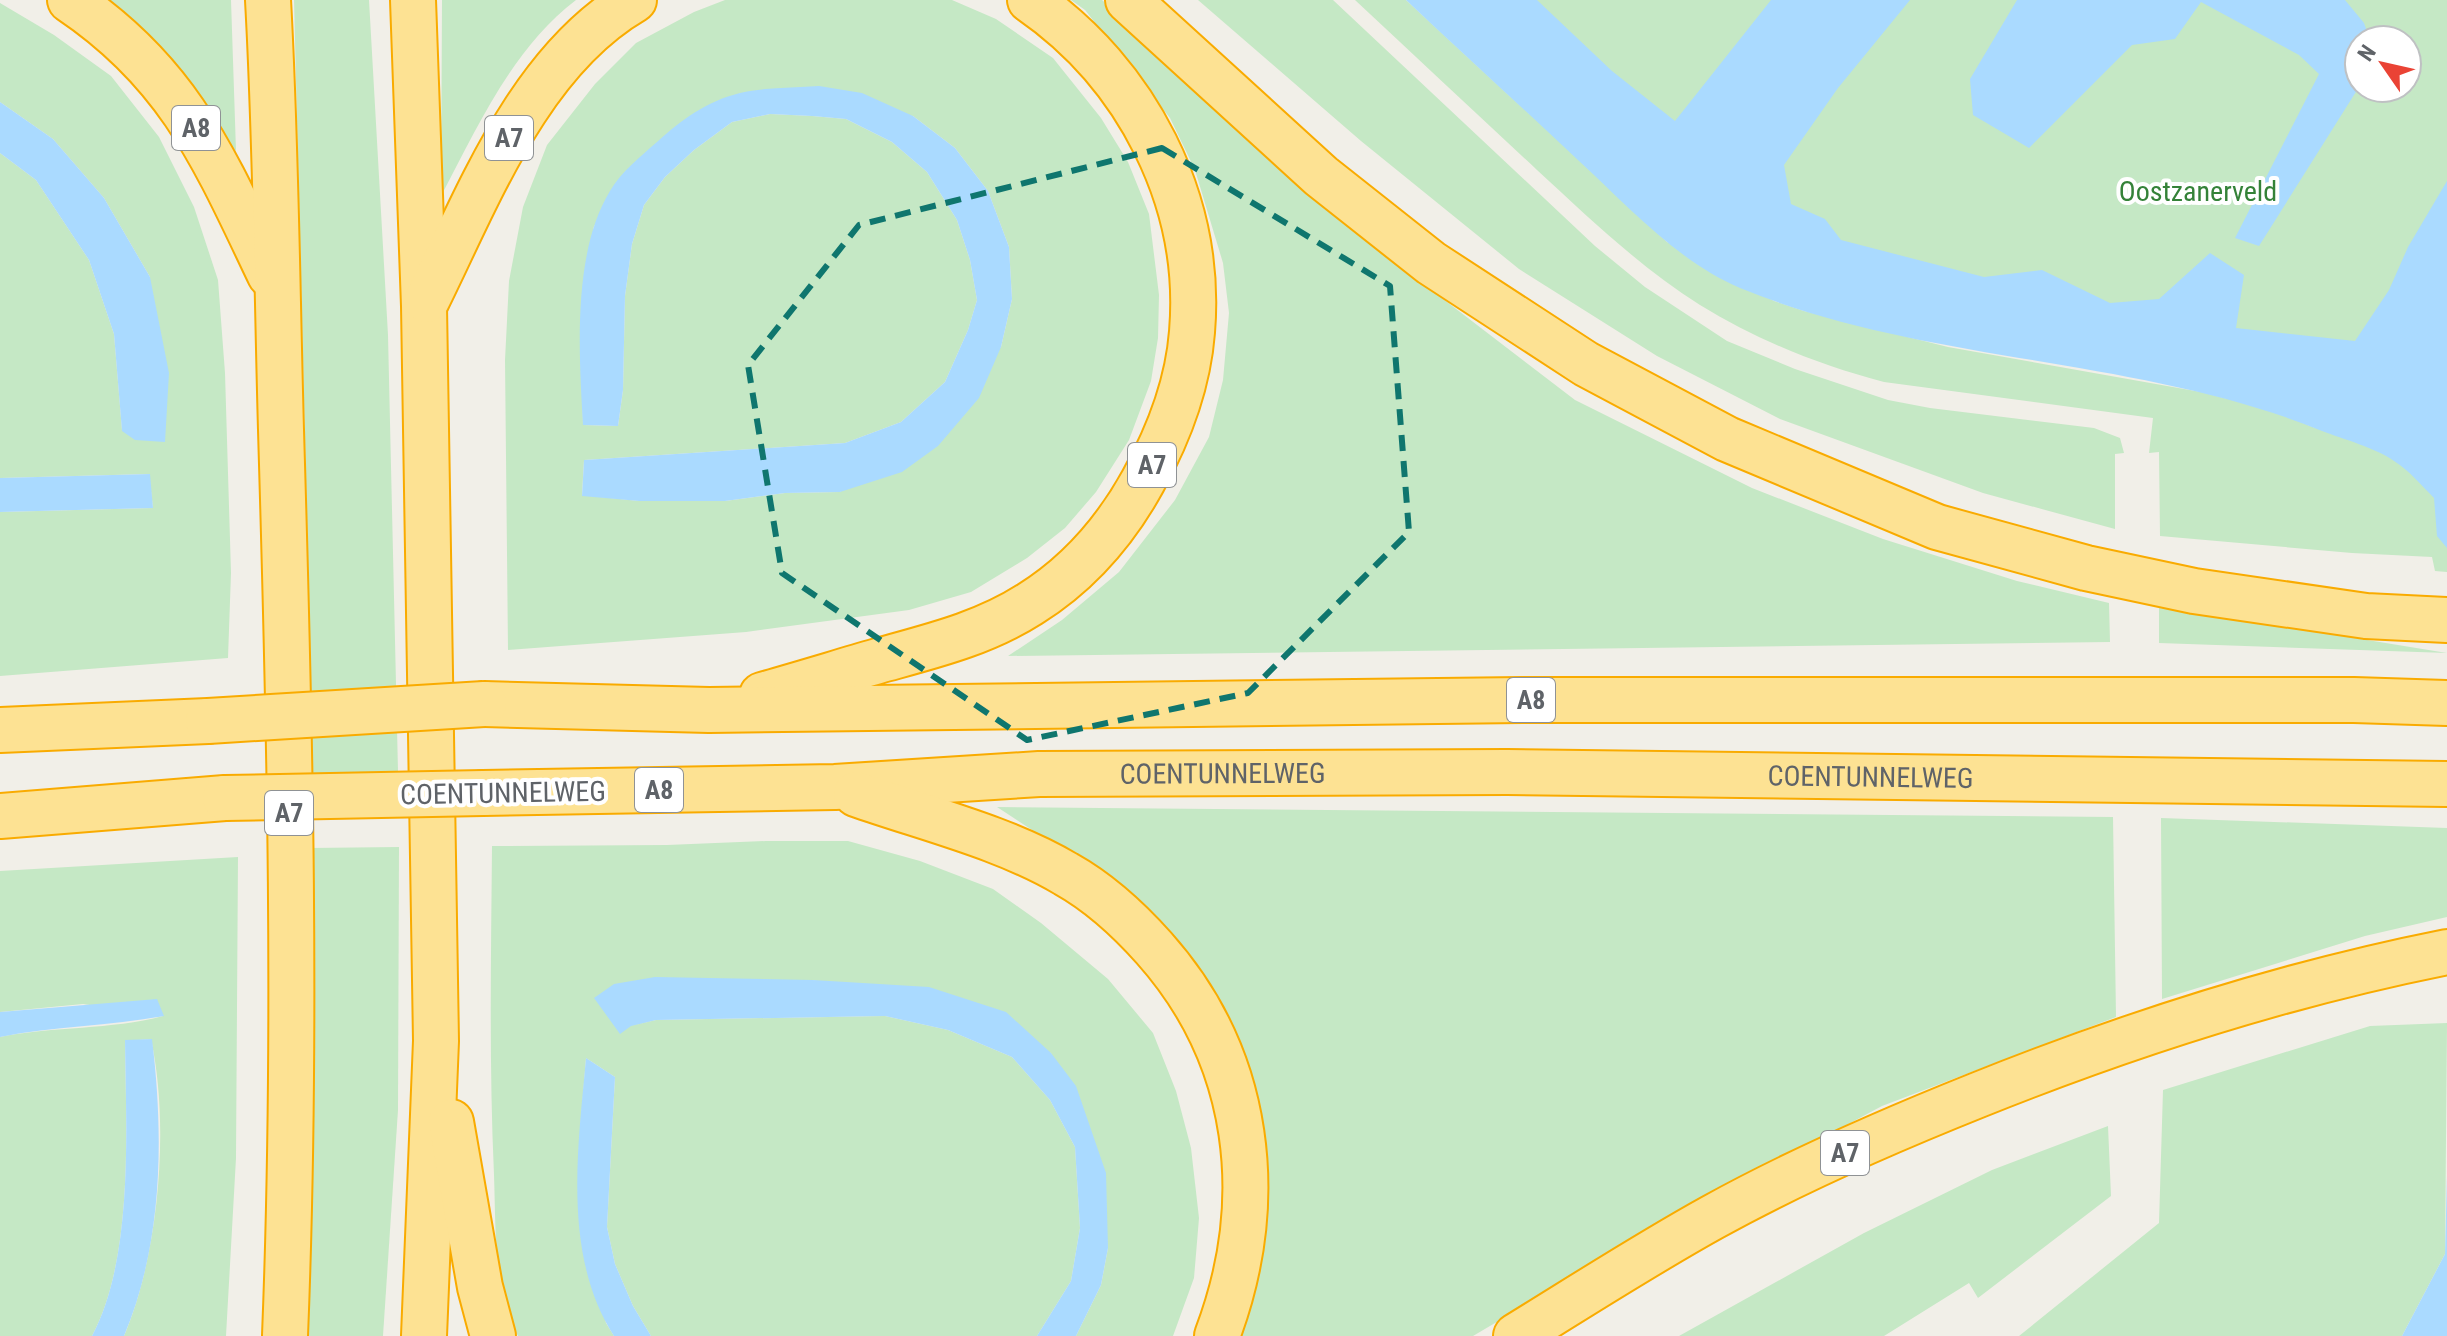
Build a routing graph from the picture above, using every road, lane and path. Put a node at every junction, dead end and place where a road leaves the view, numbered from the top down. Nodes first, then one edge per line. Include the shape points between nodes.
1 (70, 0) edge
2 (268, 0) edge
3 (413, 0) edge
4 (634, 0) edge
5 (1030, 0) edge
6 (1128, 0) edge
7 (277, 290) junction
8 (424, 306) junction
9 (2447, 620) edge
10 (2447, 703) edge
11 (709, 710) junction
12 (0, 730) edge
13 (2447, 784) edge
14 (835, 787) junction
15 (0, 816) edge
16 (2447, 952) edge
17 (436, 1041) junction
18 (285, 1336) edge
19 (424, 1336) edge
20 (493, 1336) edge
21 (1217, 1336) edge
22 (1516, 1336) edge

1 - 7 highway, A8 via 121,38 177,100 225,180
2 - 7 highway, A7
3 - 8 highway, A7
4 - 8 highway, A7 via 594,29 530,103
5 - 11 highway, A7 via 1056,18 1112,74 1154,141 1180,212 1188,251 1192,333 1175,411 1157,455 1105,539 1032,603 980,632
6 - 9 highway via 1321,176 1431,263 1586,364 1727,439 1937,527 2086,568 2194,591 2366,616
7 - 18 highway, A7 via 290,843
8 - 17 highway, A7
10 - 11 highway, A8 via 1522,700
11 - 12 highway, A8, bridge via 484,704
13 - 14 highway, COENTUNNELWEG / A8 via 1492,772 1039,774
14 - 15 highway, COENTUNNELWEG / A8, bridge via 225,798
14 - 21 highway, A8 via 1014,849 1067,874 1135,927 1186,987 1223,1056 1243,1140 1244,1228 1238,1271
16 - 22 highway, A7 via 2254,998 2108,1045 1913,1121 1714,1217
17 - 19 highway, A7
17 - 20 highway

